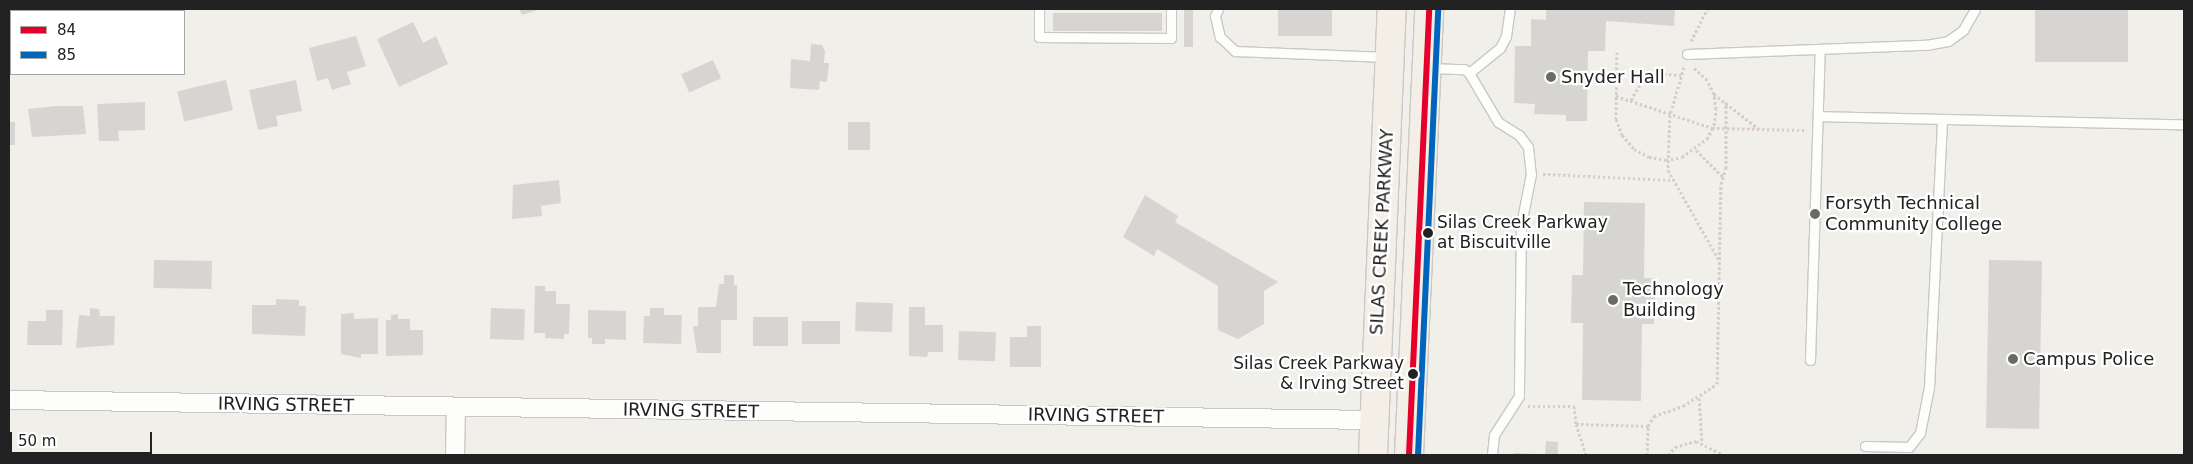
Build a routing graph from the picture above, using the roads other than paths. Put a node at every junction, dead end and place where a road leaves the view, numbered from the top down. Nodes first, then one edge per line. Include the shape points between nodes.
1 (1039, 9) edge
2 (1171, 9) edge
3 (1218, 9) edge
4 (1392, 9) edge
5 (1429, 9) edge
6 (1510, 9) edge
7 (1975, 9) edge
8 (1820, 49) junction
9 (1687, 54) road end
10 (1390, 57) junction
11 (1426, 68) junction
12 (1469, 73) junction
13 (1818, 116) junction
14 (1942, 119) junction
15 (2184, 124) edge
16 (1810, 360) dead end
17 (9, 400) edge
18 (456, 408) junction
19 (1374, 420) junction
20 (1865, 446) dead end
21 (455, 455) edge
22 (1373, 455) edge
23 (1409, 455) edge
24 (1492, 455) edge

1 - 2 lane via 1039,37 1171,38
3 - 10 lane via 1215,16 1220,37 1235,51
4 - 10 main road, SILAS CREEK PARKWAY
5 - 11 main road, SILAS CREEK PARKWAY
6 - 12 lane via 1506,36 1500,48
7 - 8 lane via 1963,30 1948,41 1926,45
8 - 9 lane
8 - 13 lane
10 - 19 main road, SILAS CREEK PARKWAY
11 - 12 lane via 1464,69
11 - 23 main road, SILAS CREEK PARKWAY
12 - 24 lane via 1498,122 1519,135 1528,146 1531,174 1520,224 1519,396 1494,435
13 - 14 lane
13 - 16 lane
14 - 15 lane
14 - 20 lane via 1929,387 1920,433 1909,447
17 - 18 street, IRVING STREET
18 - 19 street, IRVING STREET
18 - 21 street
19 - 22 main road, SILAS CREEK PARKWAY

